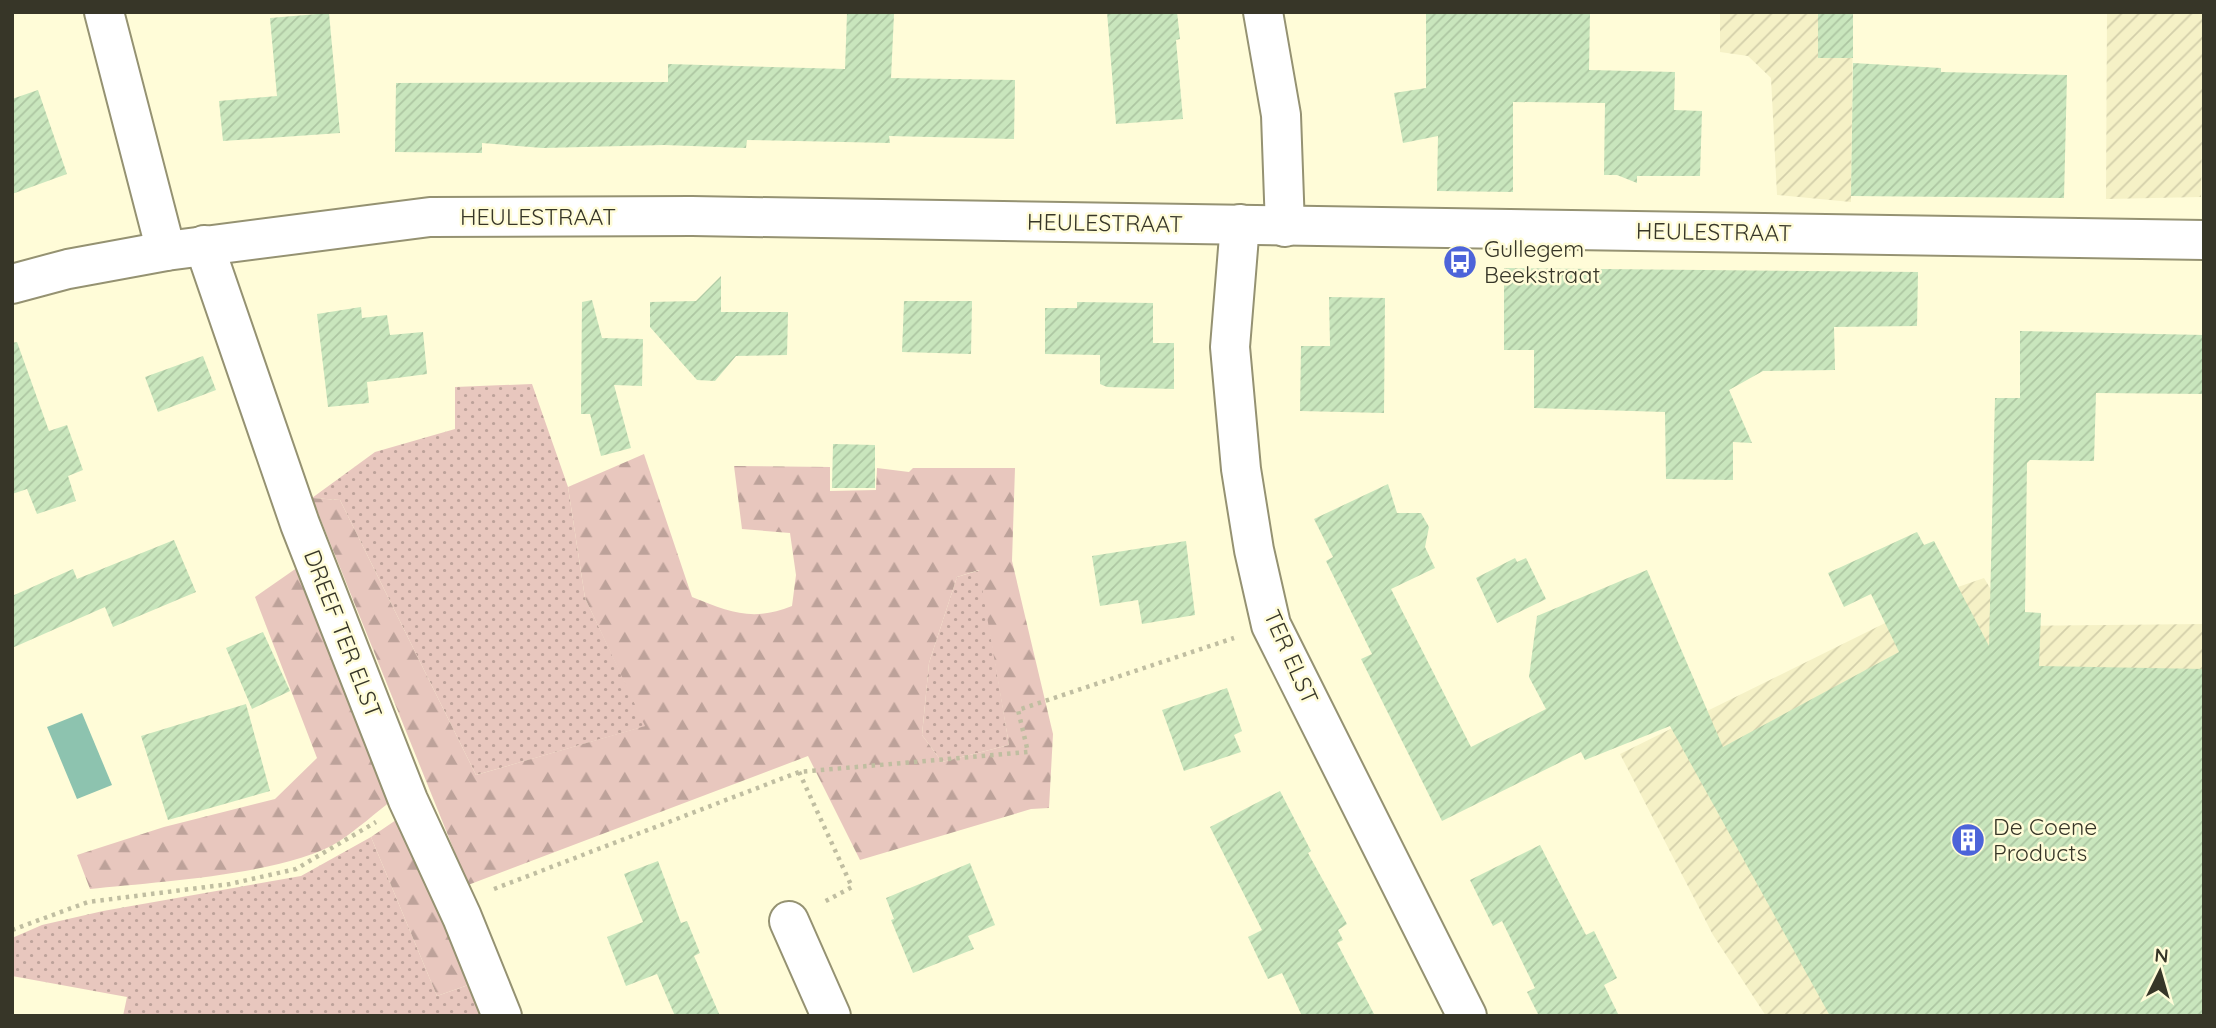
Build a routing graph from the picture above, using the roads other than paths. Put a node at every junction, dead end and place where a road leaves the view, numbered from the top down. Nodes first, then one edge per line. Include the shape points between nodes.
1 (104, 12) edge
2 (1263, 12) edge
3 (1240, 224) junction
4 (1285, 227) junction
5 (2204, 240) edge
6 (204, 245) junction
7 (166, 251) junction
8 (12, 284) edge
9 (789, 921) road end
10 (502, 1016) edge
11 (831, 1016) edge
12 (1467, 1016) edge

1 - 7 street
2 - 4 street via 1282,115
3 - 4 street, HEULESTRAAT
3 - 6 street, HEULESTRAAT via 430,217
3 - 12 street, TER ELST via 1230,346 1241,468 1271,625
4 - 5 street, HEULESTRAAT
6 - 7 street, HEULESTRAAT
6 - 10 street, DREEF TER ELST via 300,524 408,800
7 - 8 street, HEULESTRAAT
9 - 11 street

